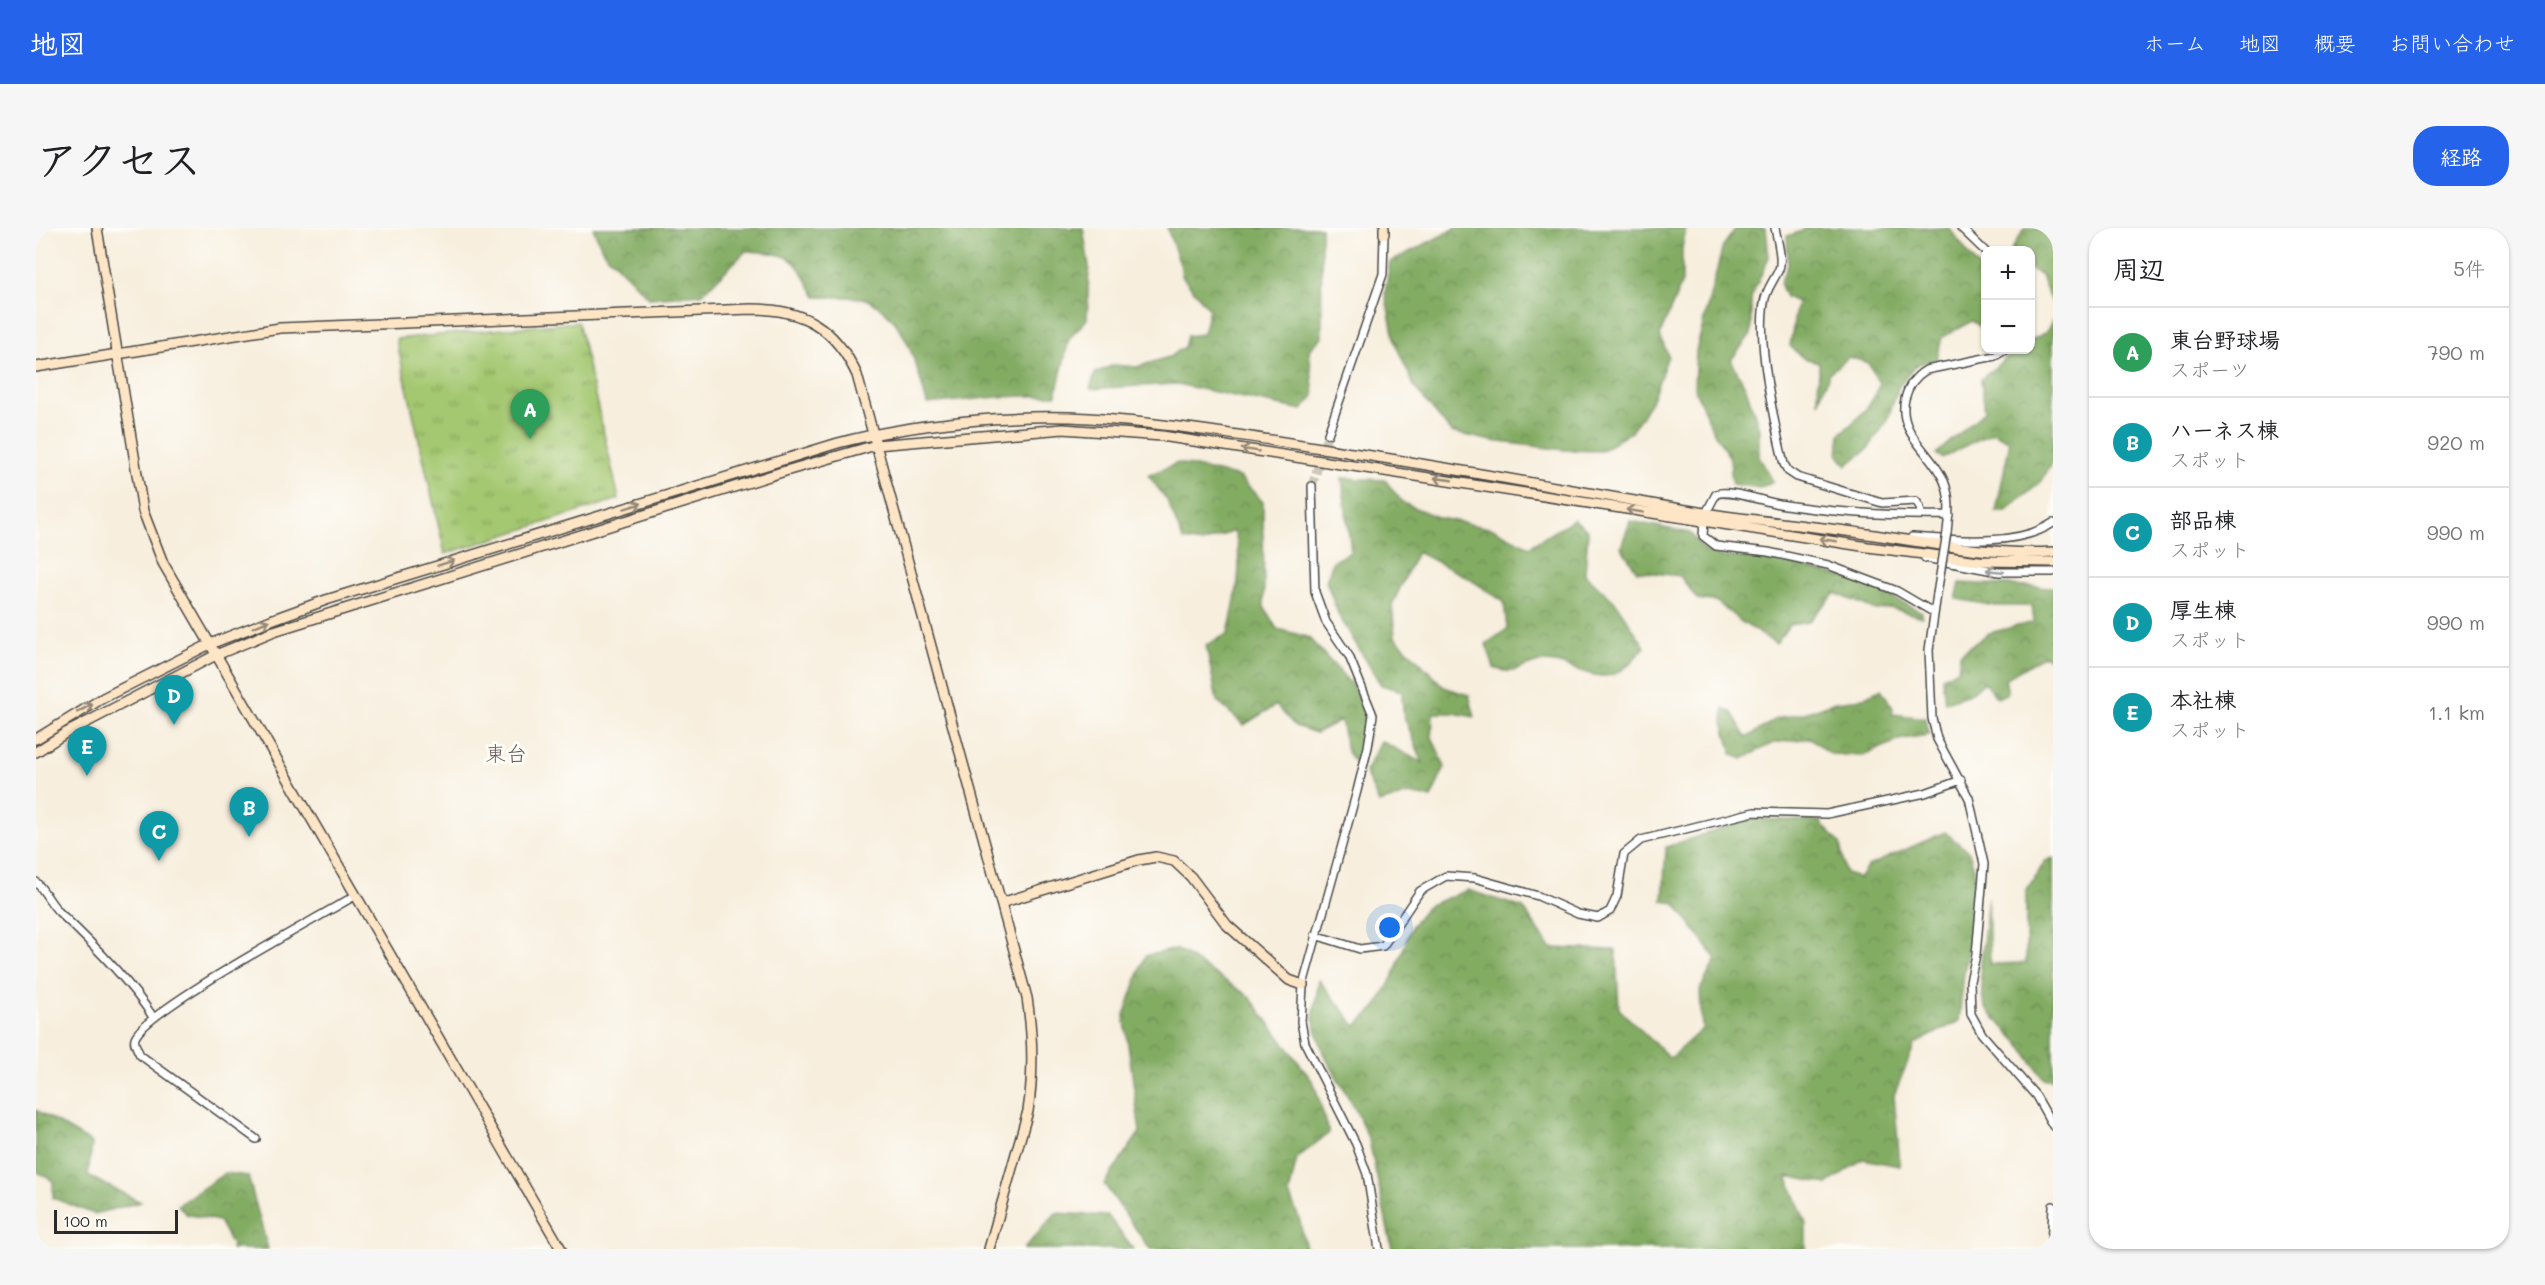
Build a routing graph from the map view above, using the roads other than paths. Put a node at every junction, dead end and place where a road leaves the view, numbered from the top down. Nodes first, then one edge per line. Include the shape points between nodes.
1 (97, 228) edge
2 (1775, 228) edge
3 (1961, 228) edge
4 (1384, 231) edge
5 (1981, 247) edge
6 (117, 354) junction
7 (1999, 354) edge
8 (36, 367) edge
9 (873, 434) junction
10 (1328, 434) tunnel mouth
11 (876, 445) junction
12 (1312, 486) tunnel mouth
13 (1921, 515) junction
14 (1949, 515) junction
15 (1705, 517) junction
16 (2053, 523) edge
17 (1876, 535) junction
18 (1868, 547) junction
19 (2053, 552) edge
20 (2053, 562) edge
21 (2053, 572) edge
22 (1933, 612) junction
23 (210, 644) junction
24 (216, 655) junction
25 (36, 739) edge
26 (36, 752) edge
27 (1961, 780) junction
28 (36, 882) edge
29 (356, 895) junction
30 (1001, 903) junction
31 (1315, 936) junction
32 (1303, 985) junction
33 (153, 1017) junction
34 (2053, 1126) edge
35 (256, 1139) dead end
36 (2053, 1206) edge
37 (561, 1249) edge
38 (989, 1249) edge
39 (1379, 1249) edge
40 (2051, 1249) edge

1 - 6 street
2 - 13 street via 1780,267 1764,303 1763,332 1784,464 1797,477 1863,498 1882,503 1916,501
3 - 5 street
4 - 10 street via 1383,273
6 - 8 street
6 - 9 street via 280,328 774,309 806,318 842,347 857,375
6 - 23 street via 143,511 163,563
7 - 14 street via 1926,370 1908,387 1906,423 1943,478
9 - 11 street
9 - 15 street via 1030,417 1088,418 1458,470
23 -> 9 street via 338,596
15 -> 11 street via 1162,436 1063,429
11 - 24 street via 330,612
11 - 30 street
12 - 31 street via 1315,592 1326,622 1349,656 1373,715 1357,791
13 - 14 street
13 - 15 street via 1839,513 1722,492 1716,494
14 - 22 street, bridge
15 - 17 street
18 -> 15 street
15 - 22 street via 1703,536 1716,546 1828,565 1897,591
16 - 17 street via 2030,533 1980,542
17 - 19 street via 1936,545
18 - 20 street via 1979,561
21 -> 18 street via 1999,572
22 - 27 street via 1929,650 1932,718 1937,739
23 - 24 street
25 -> 23 street via 103,698
24 - 26 street
24 - 29 street
27 - 31 street via 1925,794 1827,814 1754,812 1641,840 1624,854 1617,896 1610,911 1598,918 1485,881 1446,876 1420,891 1383,946 1360,948
27 - 34 street via 1984,864 1970,981 1971,1014 1982,1034 2036,1096
28 - 33 street
29 - 33 street
29 - 37 street
30 - 32 street via 1139,860 1156,857 1174,861 1227,925 1289,980
30 - 38 street via 1027,998 1033,1065 1028,1111
31 - 32 street
32 - 39 street via 1300,1022 1305,1043 1367,1174
33 - 35 street via 135,1038 140,1055
36 - 40 street

